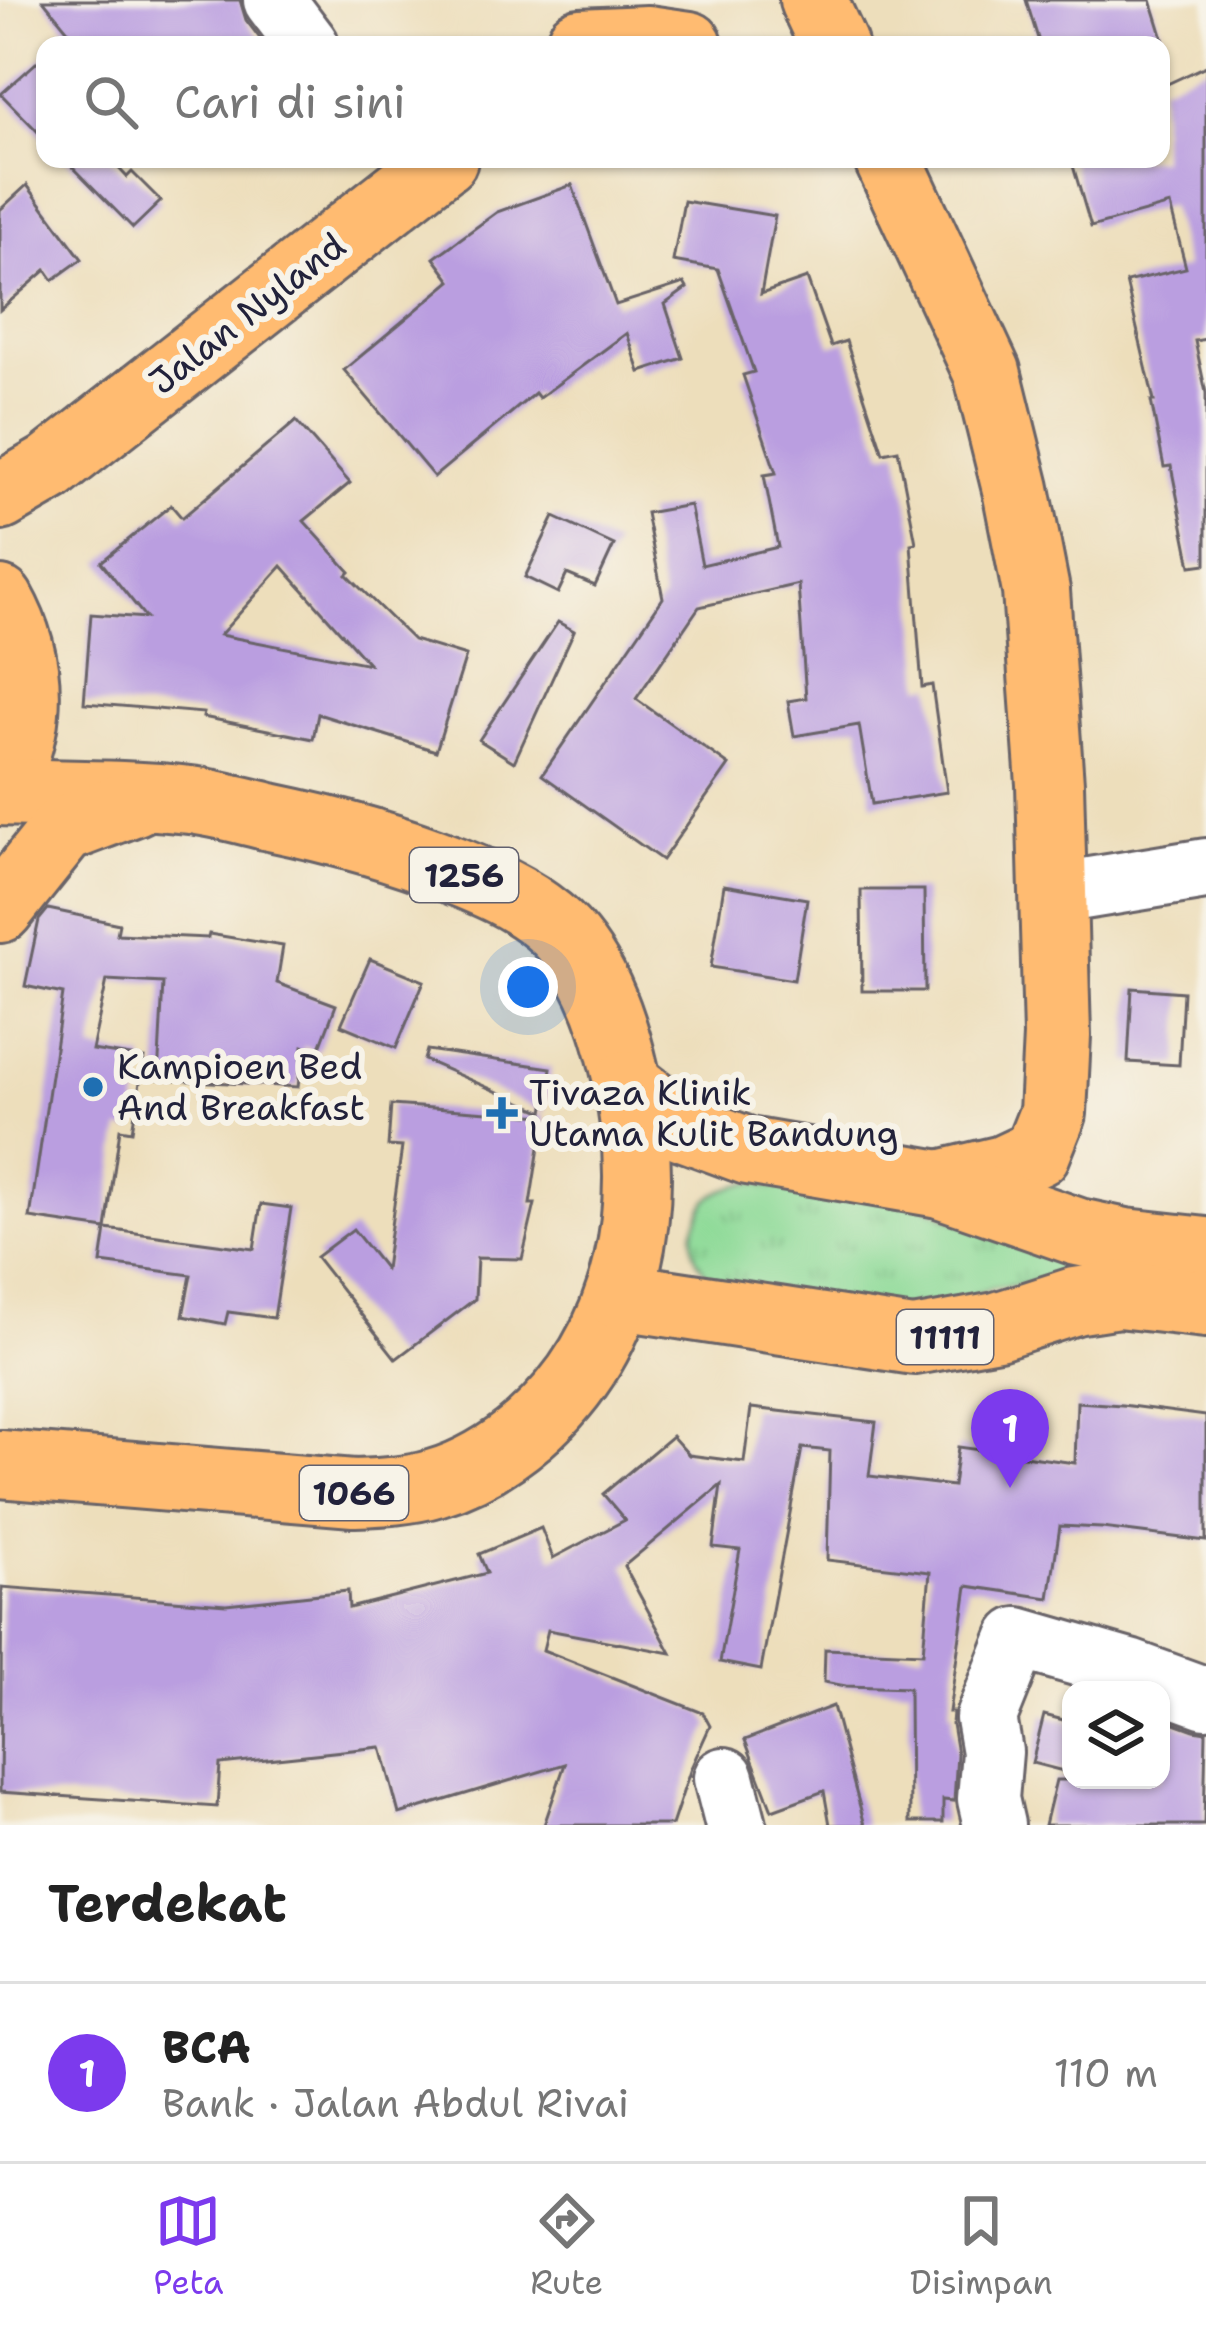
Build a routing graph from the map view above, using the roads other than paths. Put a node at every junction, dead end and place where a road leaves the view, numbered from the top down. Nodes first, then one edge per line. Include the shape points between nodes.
1 (274, 0) edge
2 (634, 0) edge
3 (813, 0) edge
4 (301, 36) edge
5 (587, 36) edge
6 (831, 36) edge
7 (419, 168) edge
8 (892, 168) edge
9 (25, 482) edge
10 (0, 562) edge
11 (0, 600) edge
12 (0, 791) edge
13 (193, 800) junction
14 (1206, 869) edge
15 (1053, 894) junction
16 (0, 909) edge
17 (628, 1084) junction
18 (748, 1151) junction
19 (940, 1184) junction
20 (1206, 1251) edge
21 (650, 1301) junction
22 (1206, 1304) edge
23 (0, 1464) edge
24 (1206, 1698) edge
25 (994, 1825) edge

1 - 4 street
2 - 5 main road
3 - 6 main road
7 - 9 main road, Jalan Nyland
8 - 15 main road via 987,372 1016,489 1036,591
9 - 10 main road, Jalan Nyland
11 - 12 main road, 1256 via 21,650 27,698 20,747
12 - 13 main road, 1256
13 - 16 main road via 129,802 64,829
13 - 17 main road, 1256 via 347,833 524,902 587,968
14 - 15 street
15 - 19 main road via 1053,1113 1036,1153
17 - 18 main road via 682,1127
17 - 21 main road, 1256 via 636,1149 629,1253
18 - 19 main road
18 - 21 main road via 713,1158 683,1177 663,1207 656,1241 662,1276
19 - 20 main road via 1078,1232
21 - 22 main road, 11111 via 914,1341 1119,1294
21 - 23 main road, 1066 via 608,1327 558,1402 514,1442 436,1483 354,1492
24 - 25 street via 1015,1641 986,1718

